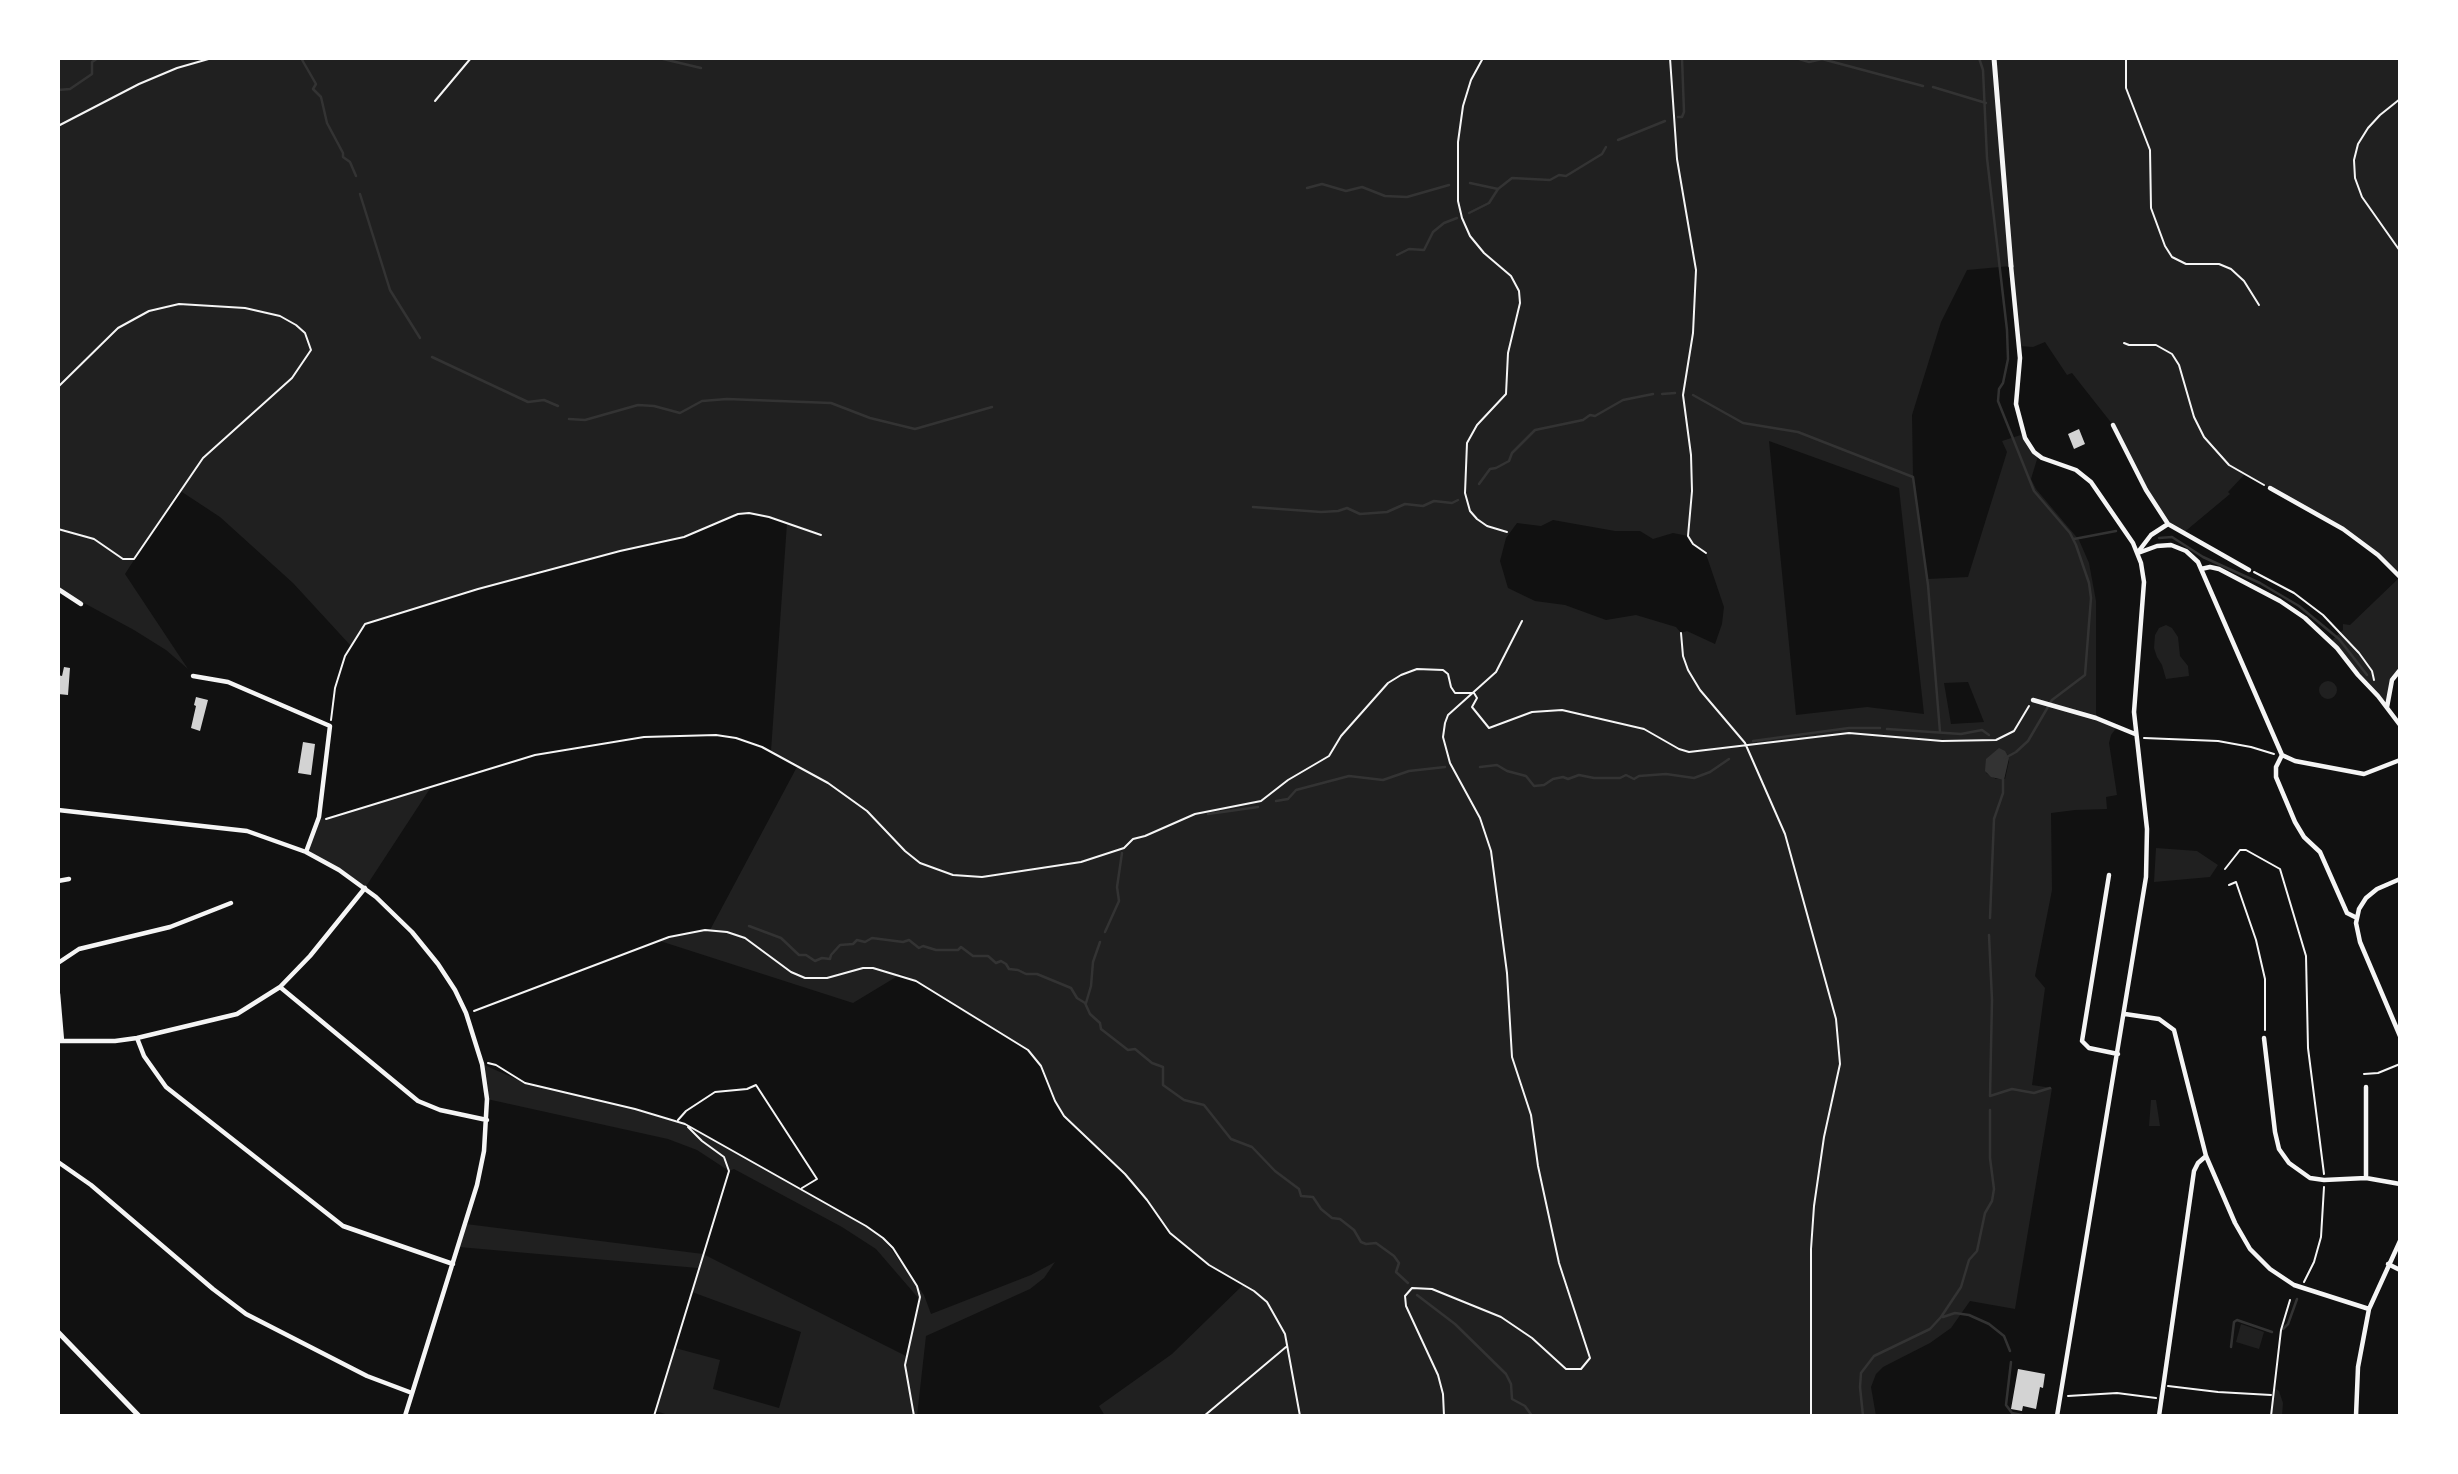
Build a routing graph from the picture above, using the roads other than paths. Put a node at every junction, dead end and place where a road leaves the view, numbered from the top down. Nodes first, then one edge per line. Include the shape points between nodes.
1 (1994, 58) edge
2 (2011, 266) joint
3 (2113, 425) dead end
4 (2270, 488) road end
5 (2168, 524) junction
6 (2138, 553) junction
7 (2201, 569) junction
8 (2249, 570) road end
9 (2400, 577) edge
10 (58, 590) edge
11 (81, 604) dead end
12 (2400, 670) edge
13 (193, 676) dead end
14 (2033, 700) road end
15 (2387, 707) junction
16 (2400, 725) edge
17 (2135, 734) junction
18 (2282, 755) junction
19 (2400, 760) edge
20 (58, 810) edge
21 (306, 852) junction
22 (2109, 875) dead end
23 (69, 879) dead end
24 (2400, 879) edge
25 (58, 881) edge
26 (365, 888) junction
27 (231, 903) dead end
28 (2357, 918) junction
29 (58, 963) edge
30 (280, 987) junction
31 (58, 995) edge
32 (2125, 1014) junction
33 (2400, 1036) edge
34 (137, 1038) junction
35 (2264, 1038) road end
36 (60, 1041) edge
37 (2118, 1054) junction
38 (2366, 1087) dead end
39 (487, 1120) junction
40 (2206, 1156) junction
41 (58, 1161) edge
42 (2366, 1178) junction
43 (2400, 1184) edge
44 (2400, 1241) edge
45 (453, 1264) junction
46 (2388, 1264) junction
47 (2400, 1270) edge
48 (2369, 1309) junction
49 (58, 1332) edge
50 (412, 1393) junction
51 (139, 1416) edge
52 (405, 1416) edge
53 (2057, 1416) edge
54 (2159, 1416) edge
55 (2356, 1416) edge

1 - 2 street
2 - 6 street via 2020,358 2016,404 2025,439 2042,458 2085,476
3 - 5 street
4 - 9 street via 2343,529
5 - 6 street via 2151,535
5 - 8 street
6 - 7 street via 2175,546 2189,553
6 - 17 street via 2144,589
7 - 15 street via 2219,569 2299,613 2331,641
7 - 18 street
10 - 11 street
12 - 15 street via 2392,680
13 - 21 street via 228,682 330,726 318,820
14 - 17 street
15 - 16 street
17 - 32 street via 2148,861
18 - 19 street via 2364,774
18 - 28 street via 2276,767 2278,782 2299,831 2323,858 2347,913
20 - 21 street via 247,831
21 - 26 street
22 - 37 street via 2082,1039 2090,1048
23 - 25 street
24 - 28 street via 2370,894
26 - 30 street
26 - 39 street via 438,964 466,1013 482,1064
27 - 29 street via 170,927 79,949
28 - 33 street via 2360,942
30 - 34 street via 237,1014
30 - 39 street via 418,1101 440,1111
31 - 36 street
32 - 37 street
32 - 40 street via 2159,1019 2174,1030
34 - 36 street
34 - 45 street via 166,1087 343,1226
35 - 42 street via 2275,1132 2289,1163 2310,1178
37 - 53 street
38 - 42 street
39 - 45 street via 477,1185
40 - 48 street via 2239,1231 2264,1264 2294,1285
40 - 54 street via 2194,1171
41 - 50 street via 246,1314 367,1376
42 - 43 street
44 - 46 street
45 - 50 street
46 - 47 street
46 - 48 street
48 - 55 street via 2358,1367
49 - 51 street
50 - 52 street

